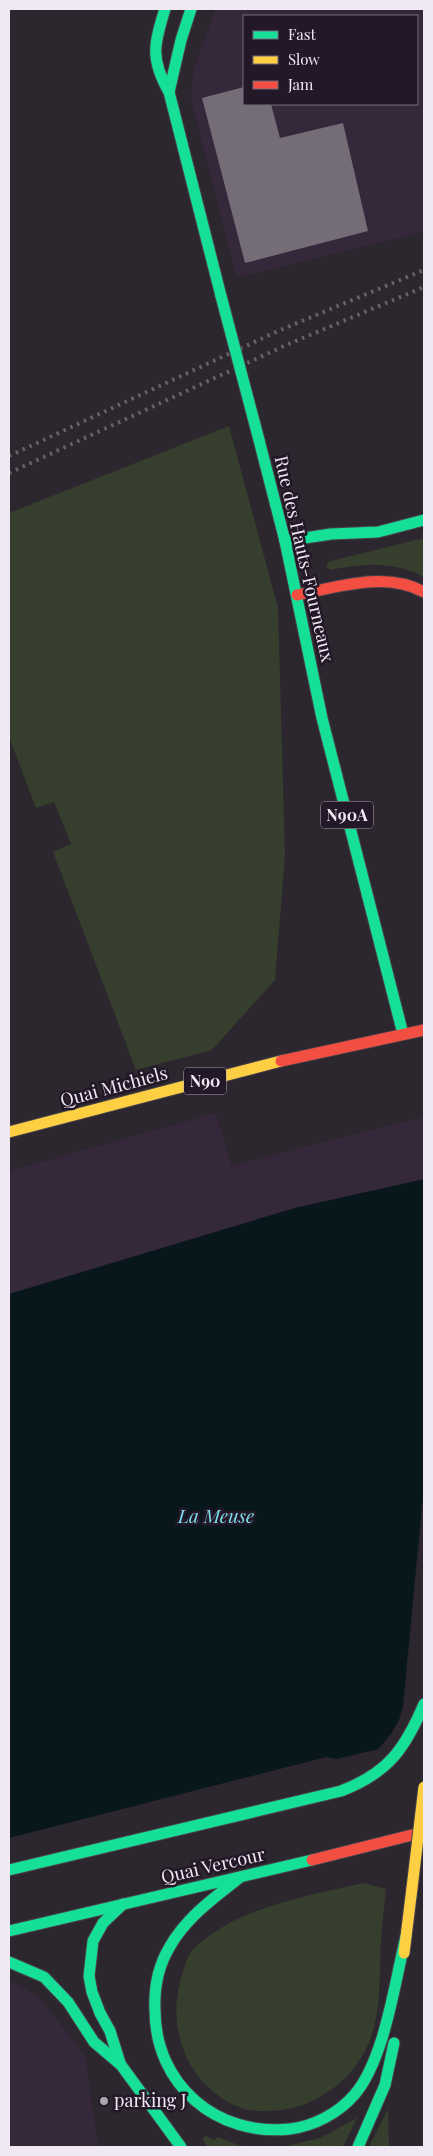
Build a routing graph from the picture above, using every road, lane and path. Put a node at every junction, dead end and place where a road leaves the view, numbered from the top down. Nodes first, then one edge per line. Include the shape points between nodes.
1 (165, 9) edge
2 (191, 9) edge
3 (169, 92) junction
4 (424, 520) edge
5 (285, 541) junction
6 (424, 592) edge
7 (297, 595) junction
8 (424, 1030) edge
9 (403, 1034) junction
10 (9, 1132) edge
11 (424, 1704) edge
12 (424, 1786) edge
13 (424, 1832) edge
14 (9, 1870) edge
15 (238, 1879) junction
16 (123, 1904) junction
17 (9, 1931) edge
18 (406, 1936) junction
19 (9, 1962) edge
20 (121, 2064) junction
21 (181, 2147) edge
22 (358, 2147) edge

1 - 3 main road via 153,52 157,73
2 - 3 main road via 178,48
3 - 5 main road, Rue des Hauts-Fourneaux, bridge
4 - 5 main road via 378,532 331,534
5 - 7 main road, Rue des Hauts-Fourneaux / N90A
6 - 7 main road via 416,586 386,580
7 - 9 main road, Rue des Hauts-Fourneaux / N90A via 322,718
8 - 9 main road, N90
9 - 10 main road, Quai Michiels / N90
11 - 14 main road via 402,1751 382,1771 362,1784
12 - 18 main road, bridge
13 - 15 main road, Quai Vercour
15 - 16 main road, Quai Vercour
15 - 18 main road via 209,1901 175,1940 163,1961 154,2009 159,2042 180,2086 206,2110 243,2127 293,2130 325,2118 343,2107 356,2093 376,2054
16 - 17 main road, Quai Vercour
16 - 20 main road via 102,1923 93,1941 89,1976 92,1992
18 - 22 main road via 390,2066 379,2101
19 - 20 main road via 44,1977 68,2002 94,2042
20 - 21 main road

